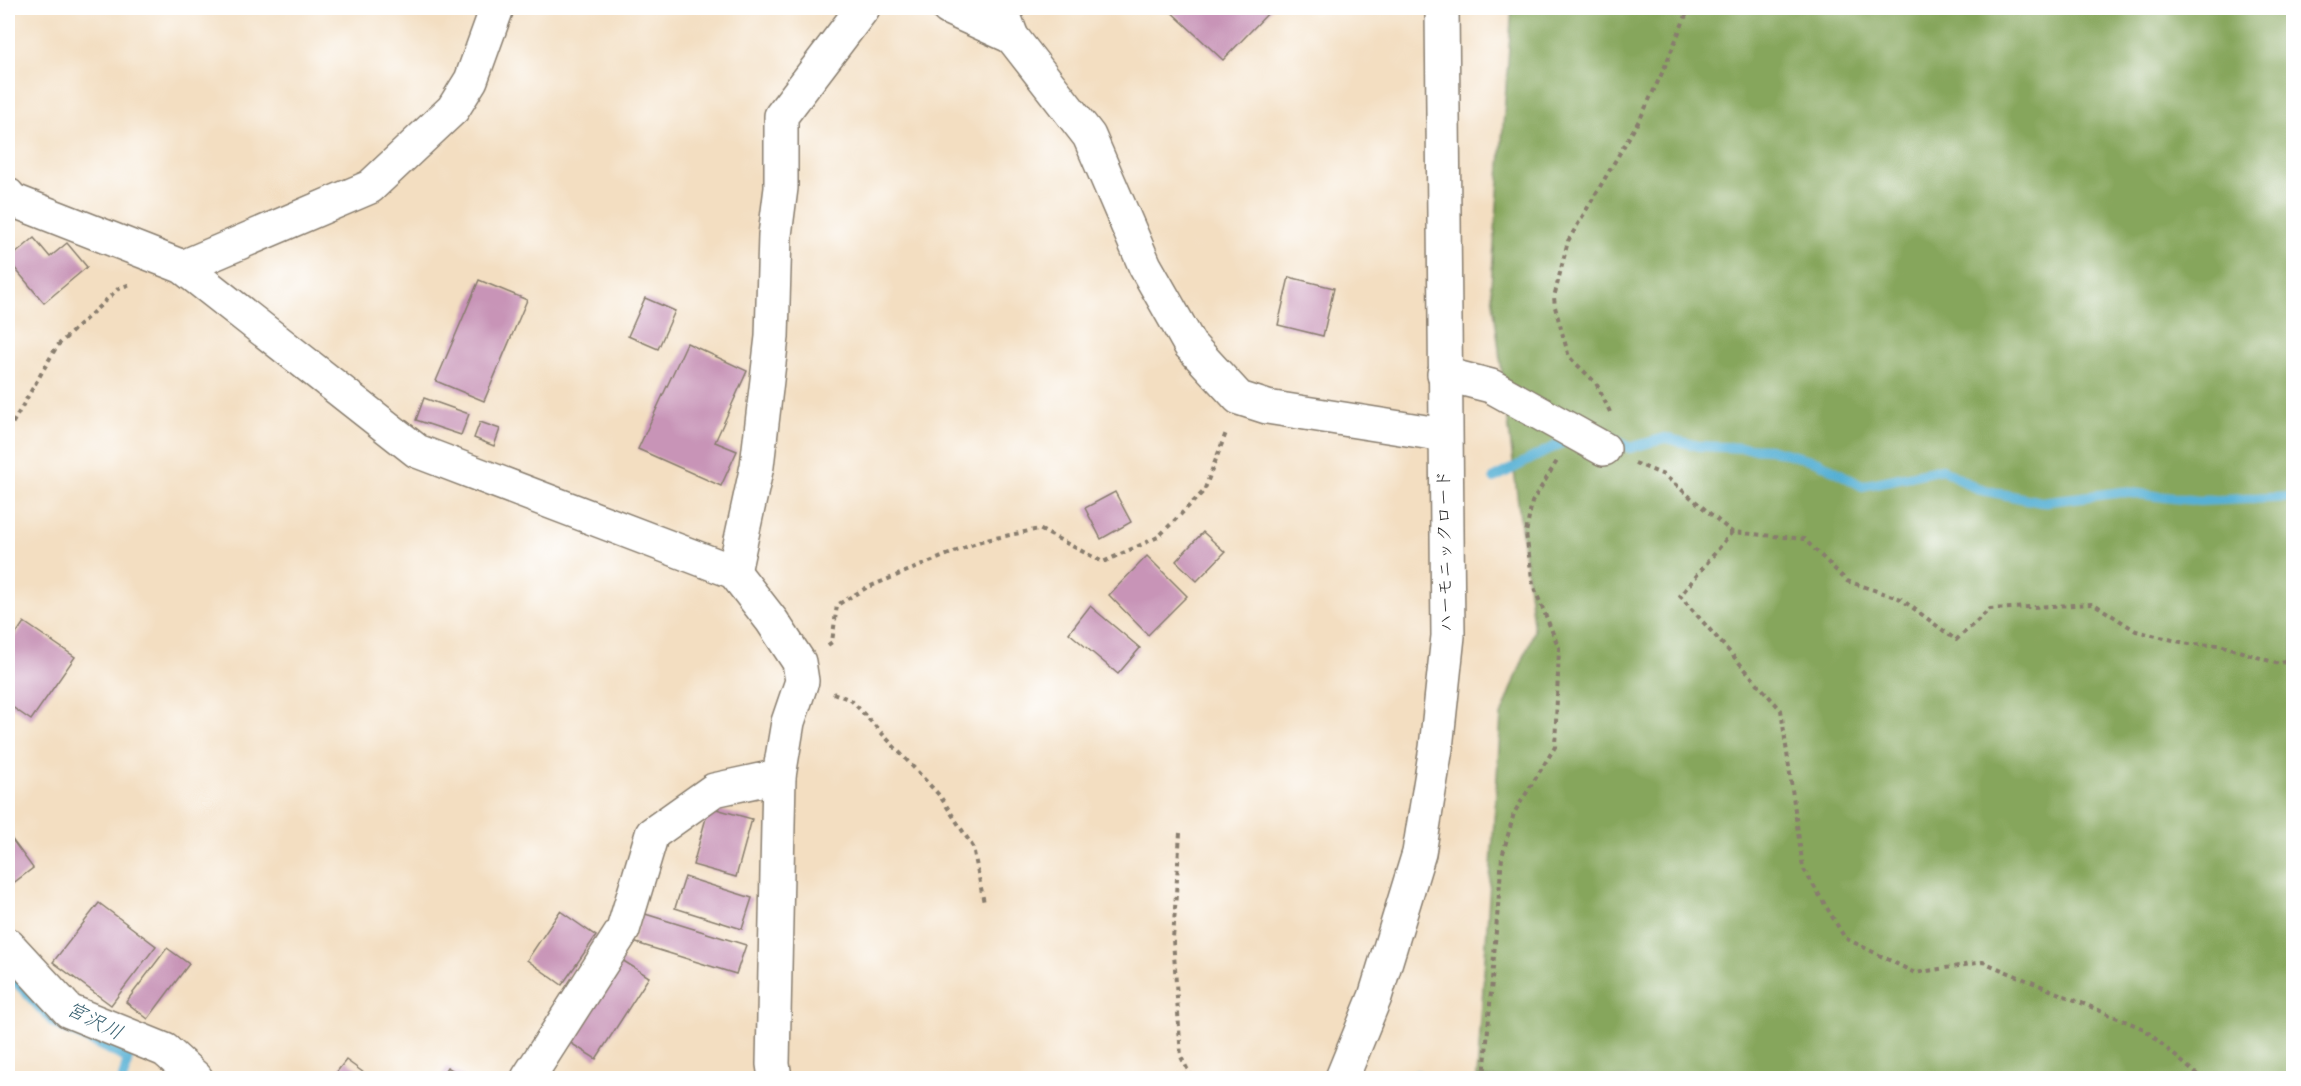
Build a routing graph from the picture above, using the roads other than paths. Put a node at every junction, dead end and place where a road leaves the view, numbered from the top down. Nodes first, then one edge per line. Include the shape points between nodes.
1 (497, 8) edge
2 (863, 8) edge
3 (948, 8) edge
4 (1442, 8) edge
5 (1006, 22) edge
6 (8, 195) edge
7 (183, 267) junction
8 (1444, 374) junction
9 (1445, 435) junction
10 (1591, 442) road end
11 (734, 572) junction
12 (779, 776) junction
13 (8, 945) edge
14 (196, 1078) edge
15 (528, 1078) edge
16 (775, 1078) edge
17 (1341, 1078) edge

1 - 7 street via 471,80 453,110 370,187
2 - 11 street via 781,116 772,337 757,466
3 - 5 street
4 - 8 street, ハーモニックロード
5 - 9 street via 1089,136 1145,266 1190,345 1239,398 1267,407
6 - 7 street via 12,200
7 - 11 street via 417,451
8 - 9 street, ハーモニックロード
8 - 10 street via 1491,386
9 - 17 street, ハーモニックロード via 1448,636 1421,842 1375,997
11 - 12 street via 772,621 800,671
12 - 15 street via 714,790 652,834 623,930
12 - 16 street
13 - 14 street via 69,1011 165,1050

